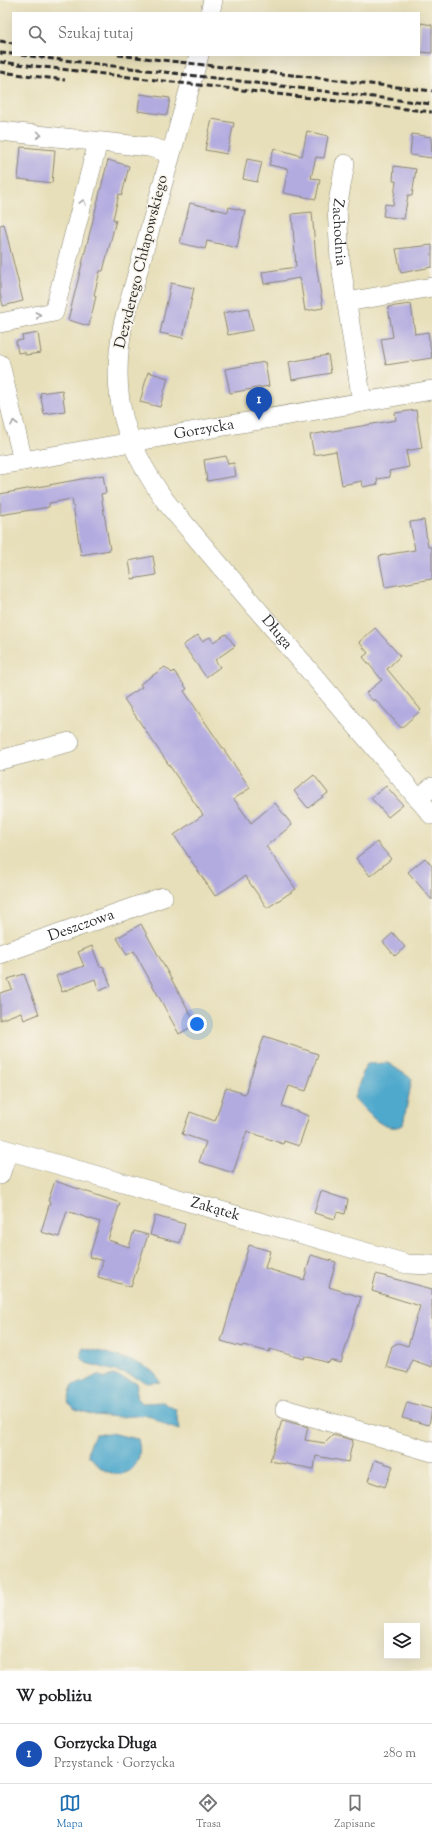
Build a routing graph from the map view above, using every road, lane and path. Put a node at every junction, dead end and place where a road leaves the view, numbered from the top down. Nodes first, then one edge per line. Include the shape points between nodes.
1 (214, 0) edge
2 (210, 12) edge
3 (199, 56) edge
4 (0, 131) edge
5 (98, 142) junction
6 (170, 154) junction
7 (345, 164) dead end
8 (432, 287) edge
9 (347, 302) junction
10 (0, 323) edge
11 (0, 364) edge
12 (432, 390) edge
13 (362, 402) junction
14 (131, 442) junction
15 (23, 461) junction
16 (0, 465) edge
17 (70, 742) dead end
18 (0, 760) edge
19 (425, 793) edge
20 (432, 815) edge
21 (162, 897) dead end
22 (0, 954) edge
23 (4, 1150) edge
24 (0, 1175) edge
25 (432, 1265) edge
26 (285, 1409) dead end
27 (432, 1452) edge

1 - 2 street
3 - 6 street, Dezyderego Chłapowskiego
4 -> 5 street
5 - 6 street via 149,147
10 -> 5 street via 54,312
6 - 14 street, Dezyderego Chłapowskiego via 117,354 118,393
7 - 9 street, Zachodnia via 337,208 340,259
8 - 9 street
9 - 13 street, Zachodnia
15 -> 11 street
12 - 13 street, Gorzycka
13 - 14 street, Gorzycka
14 - 15 street, Gorzycka
14 - 19 street, Długa via 143,468 166,502
15 - 16 street, Gorzycka
17 - 18 street
19 - 20 street, Długa
21 - 22 street, Deszczowa
23 - 24 street
23 - 25 street, Zakątek via 408,1264
26 - 27 street

